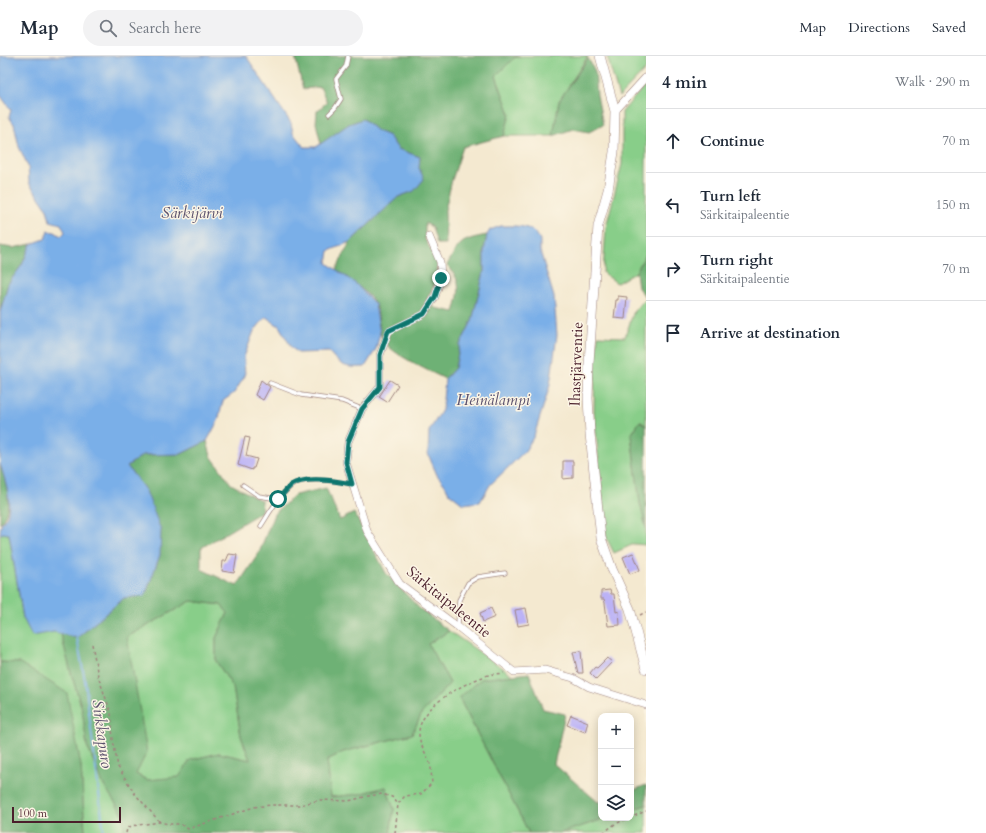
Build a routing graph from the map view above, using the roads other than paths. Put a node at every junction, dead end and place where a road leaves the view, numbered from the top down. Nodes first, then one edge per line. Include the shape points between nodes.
1 (348, 56) edge
2 (600, 56) edge
3 (646, 77) edge
4 (615, 111) junction
5 (329, 114) dead end
6 (429, 236) dead end
7 (270, 383) dead end
8 (362, 409) junction
9 (352, 484) junction
10 (244, 485) dead end
11 (278, 499) junction
12 (261, 526) dead end
13 (504, 572) dead end
14 (458, 627) junction
15 (646, 669) edge
16 (646, 705) edge

1 - 5 lane via 346,66 336,79 341,99
2 - 4 street, Ihastjärventie
3 - 4 street
4 - 15 street, Ihastjärventie via 614,152 608,190 598,226 588,398 601,538 630,610
6 - 8 street, Särkitaipaleentie via 440,262 441,278 435,297 424,314 388,331 380,355 380,387
7 - 8 lane via 301,395 342,401
8 - 9 street, Särkitaipaleentie via 348,442 346,462
9 - 11 lane via 304,481 292,485
9 - 14 street, Särkitaipaleentie via 367,531 400,584
10 - 11 lane via 259,496
11 - 12 lane
13 - 14 lane via 478,577 468,583 458,600
14 - 16 street, Särkitaipaleentie via 514,672 545,670

